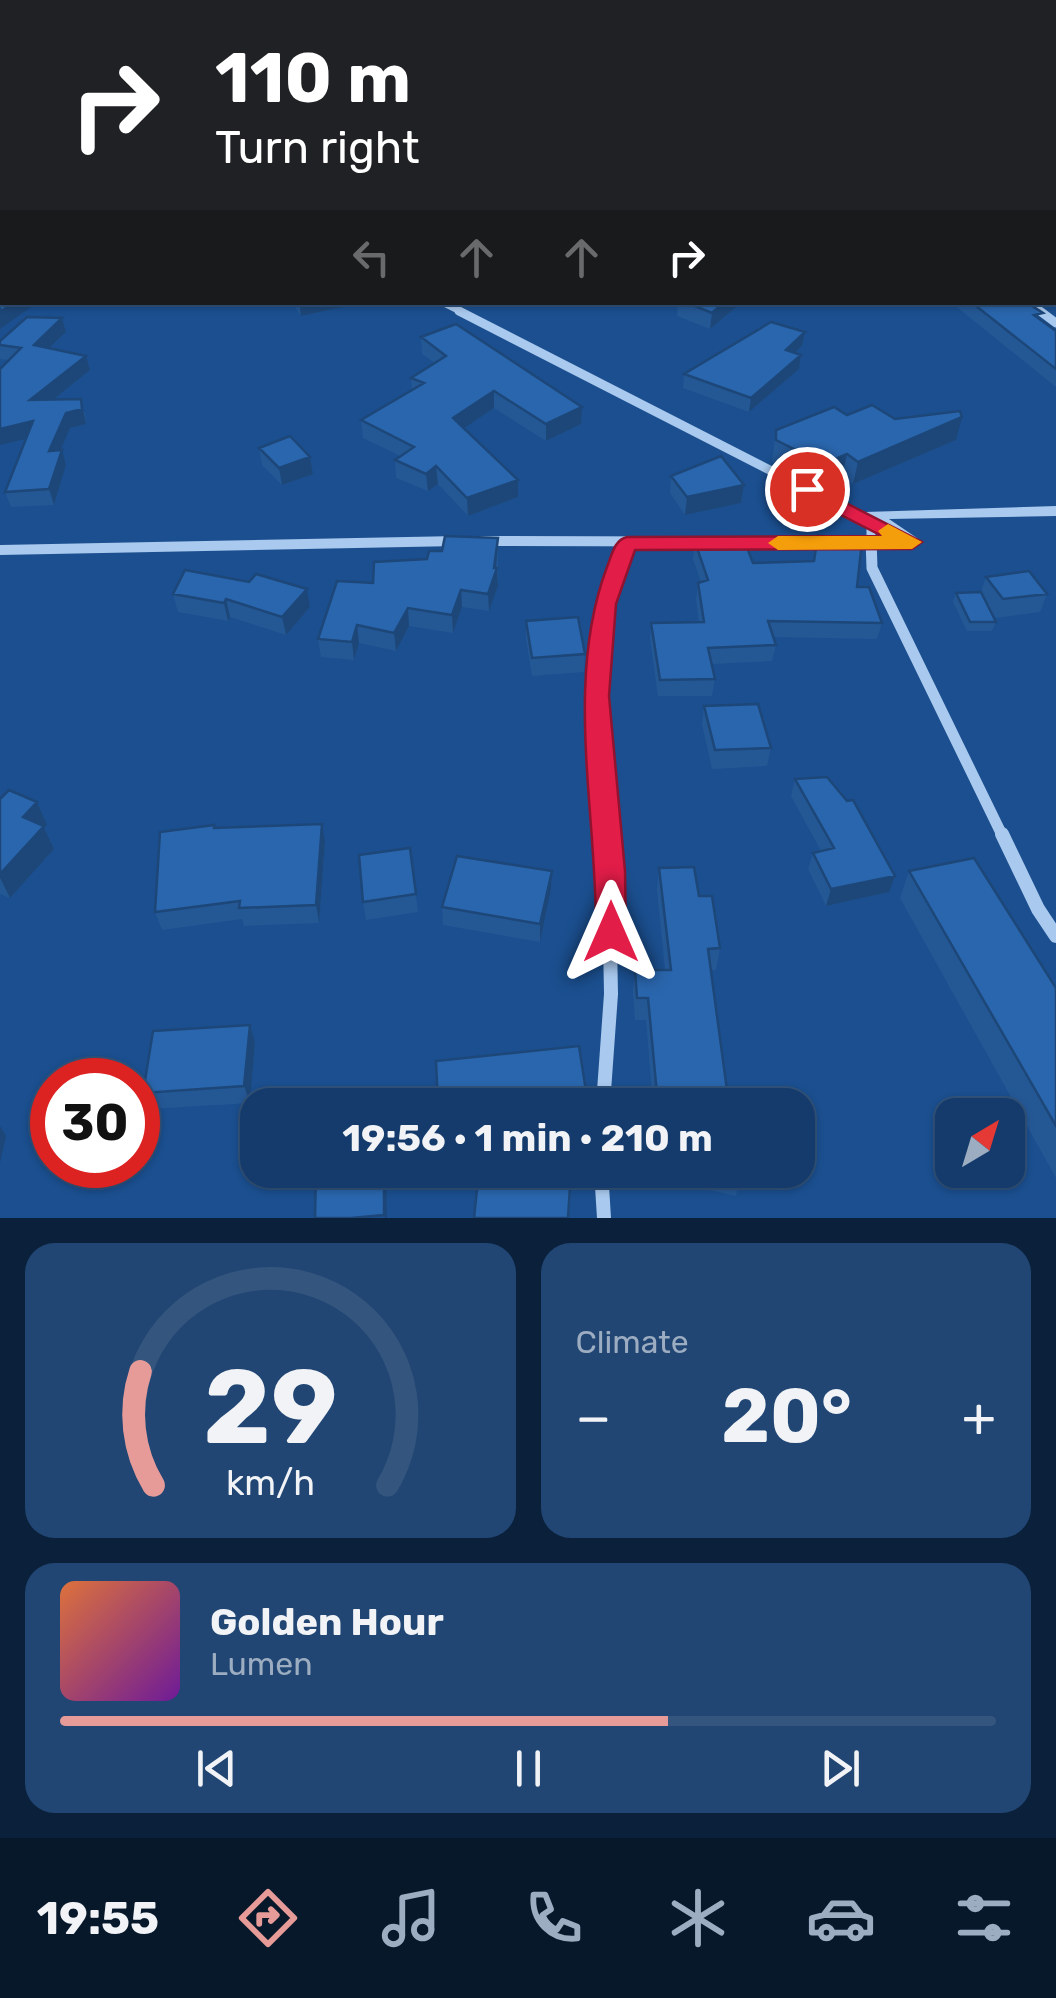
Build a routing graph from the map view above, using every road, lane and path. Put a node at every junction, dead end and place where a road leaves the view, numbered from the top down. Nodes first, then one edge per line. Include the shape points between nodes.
1 (447, 305) edge
2 (1032, 305) edge
3 (1056, 323) edge
4 (1056, 511) edge
5 (871, 515) junction
6 (912, 542) junction
7 (627, 544) junction
8 (0, 550) edge
9 (1056, 936) edge
10 (604, 1088) edge
11 (602, 1188) edge
12 (604, 1218) edge

1 - 6 street
2 - 3 street
4 - 5 street
5 - 6 street
5 - 9 street via 872,568
6 - 7 street
7 - 8 street
7 - 10 street via 605,604 597,696 611,871
11 - 12 street

